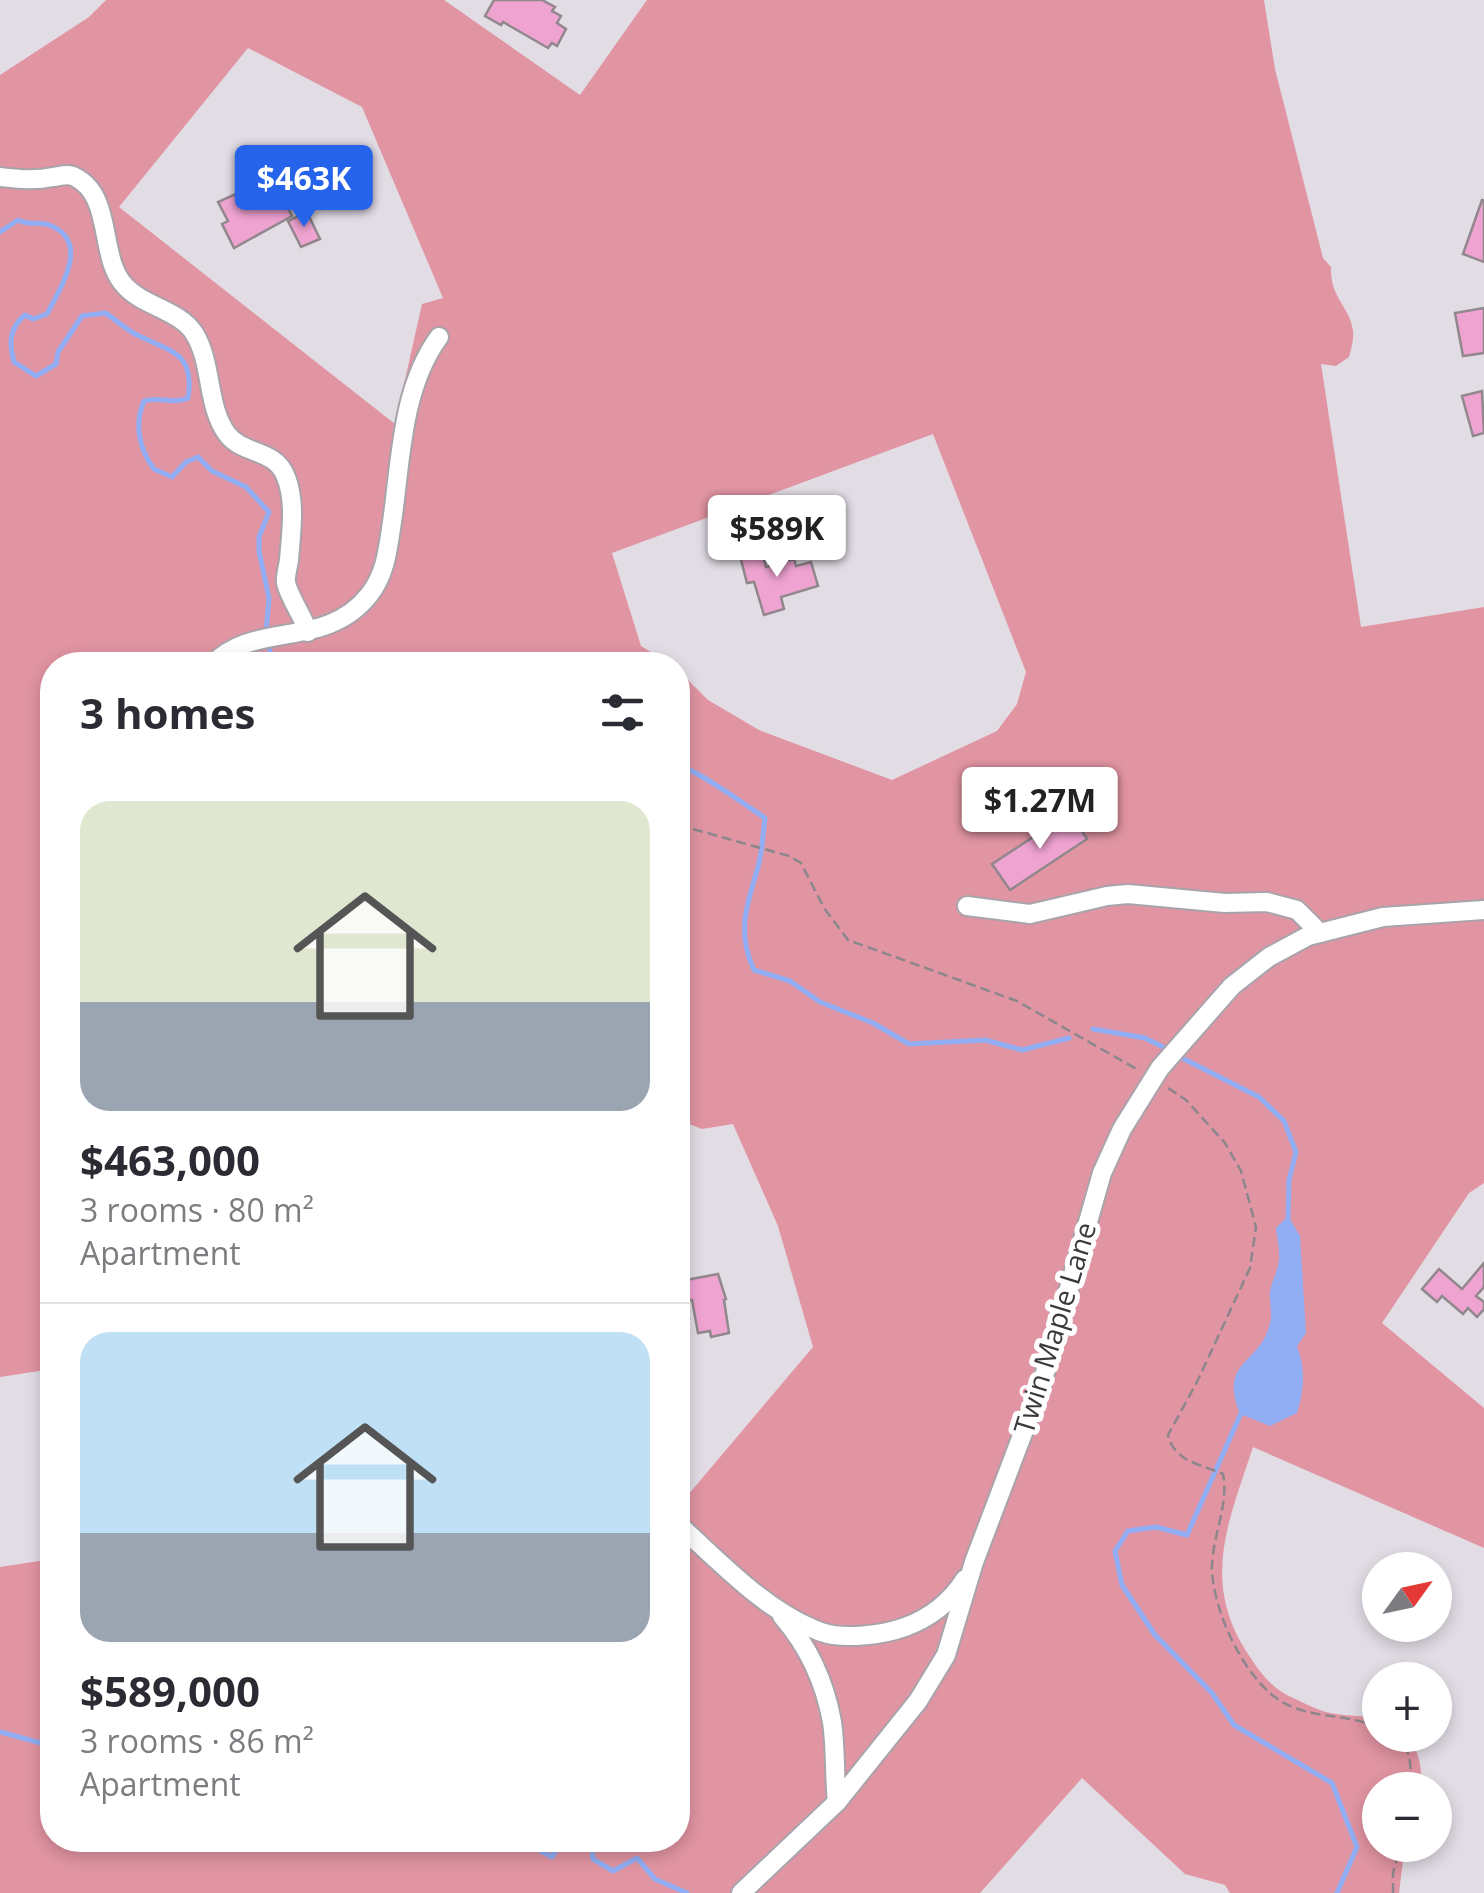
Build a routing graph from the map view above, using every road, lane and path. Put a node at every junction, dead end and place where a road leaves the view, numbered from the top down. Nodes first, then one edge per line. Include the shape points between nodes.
1 (0, 177) edge
2 (439, 338) dead end
3 (308, 632) junction
4 (225, 652) edge
5 (690, 829) edge
6 (967, 906) dead end
7 (1484, 910) edge
8 (1320, 933) junction
9 (1153, 1078) junction
10 (690, 1534) edge
11 (974, 1562) junction
12 (771, 1604) junction
13 (1362, 1724) edge
14 (837, 1802) junction
15 (1396, 1862) edge
16 (741, 1893) edge
17 (1392, 1893) edge

1 - 3 street via 77,177 93,195 125,287 196,335 230,438 278,461 284,472 291,520 286,582
2 - 3 street via 412,394 379,580 344,618
3 - 4 street
5 - 9 path via 801,864 848,940 1018,1001
6 - 8 street via 1030,914 1128,894 1267,902 1297,910
7 - 8 street, Twin Maple Lane via 1383,917
8 - 9 street, Twin Maple Lane via 1269,957 1232,986
9 - 11 street, Twin Maple Lane via 1102,1174 1042,1383
9 - 13 path via 1186,1100 1225,1143 1241,1171 1256,1227 1250,1268 1168,1435 1171,1448 1186,1460 1223,1474 1213,1539 1219,1611 1257,1680 1283,1703
10 - 12 street
11 - 12 street via 937,1610 895,1630 824,1634
11 - 14 street, Twin Maple Lane via 946,1655 918,1702
12 - 14 street via 818,1670 832,1723
14 - 16 street, Twin Maple Lane
15 - 17 path

